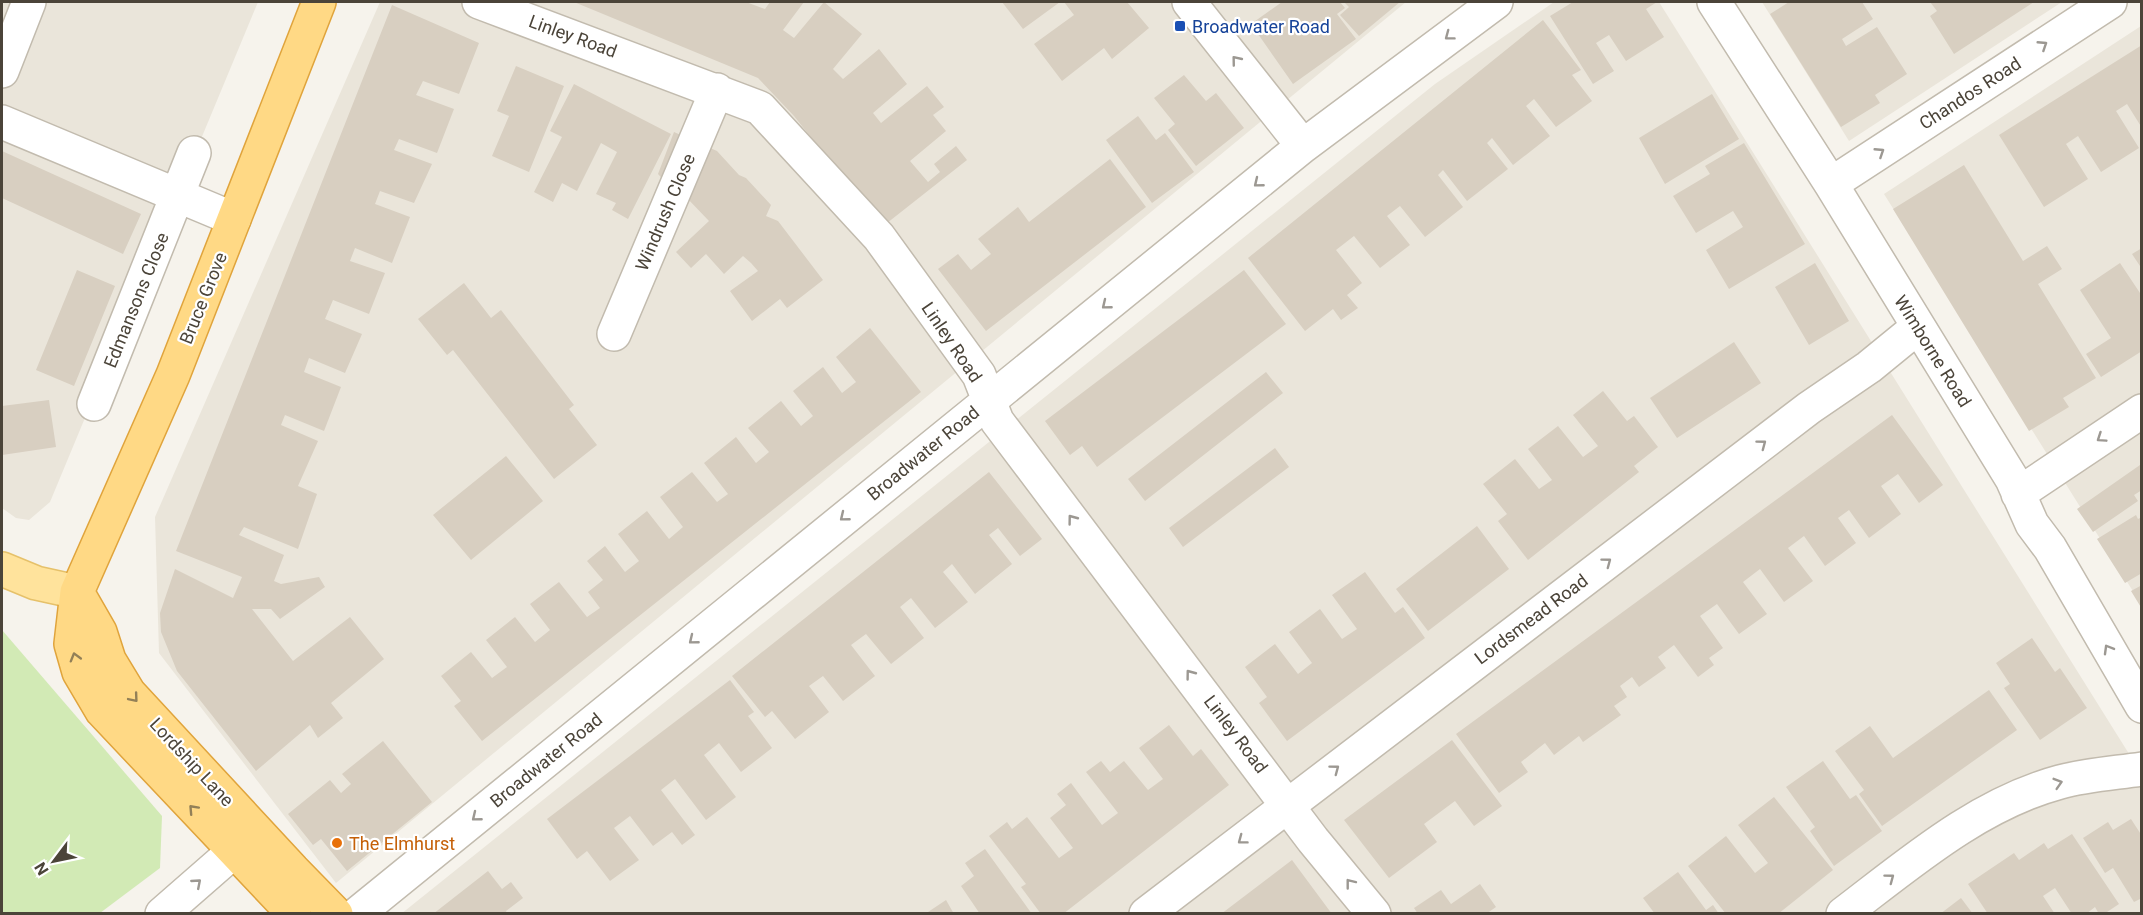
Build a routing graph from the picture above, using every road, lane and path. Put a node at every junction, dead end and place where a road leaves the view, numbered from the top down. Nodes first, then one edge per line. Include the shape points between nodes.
1 (28, 2) edge
2 (319, 2) edge
3 (479, 2) edge
4 (1189, 2) edge
5 (1496, 2) edge
6 (1714, 2) edge
7 (2110, 2) edge
8 (2, 71) edge
9 (717, 90) junction
10 (2, 122) edge
11 (1303, 146) junction
12 (194, 153) dead end
13 (1831, 184) junction
14 (177, 195) junction
15 (234, 219) junction
16 (1918, 327) junction
17 (614, 334) dead end
18 (987, 401) junction
19 (94, 404) dead end
20 (2142, 411) edge
21 (2015, 487) junction
22 (2, 568) edge
23 (77, 592) junction
24 (2142, 706) edge
25 (2142, 769) edge
26 (1289, 805) junction
27 (232, 852) junction
28 (162, 914) edge
29 (294, 914) edge
30 (336, 914) edge
31 (357, 914) edge
32 (1146, 914) edge
33 (1374, 914) edge
34 (1843, 914) edge

1 - 8 street
2 - 15 highway, Bruce Grove
3 - 9 street, Linley Road
11 -> 4 street
5 -> 11 street, Broadwater Road
6 - 13 street, Wimborne Road
13 -> 7 street, Chandos Road
9 - 17 street, Windrush Close
9 - 18 street, Linley Road via 760,108 879,237 979,375
10 - 14 street
11 -> 18 street, Broadwater Road
12 - 14 street, Edmansons Close
13 - 16 street, Wimborne Road
14 - 15 street
14 - 19 street, Edmansons Close
15 - 23 highway, Bruce Grove via 172,375
16 - 21 street, Wimborne Road
26 -> 16 street, Lordsmead Road
26 -> 18 street, Linley Road via 997,421
18 -> 31 street, Broadwater Road
20 -> 21 street
24 -> 21 street, Wimborne Road via 2032,524
22 - 23 main road via 36,583
27 -> 23 highway, Lordship Lane via 102,711 79,672 71,644
23 -> 30 highway, Lordship Lane via 129,693
34 -> 25 street via 1951,833 2000,806 2060,782
26 -> 32 street, Lordsmead Road
33 -> 26 street, Linley Road
28 -> 27 street
27 - 29 highway, Lordship Lane

